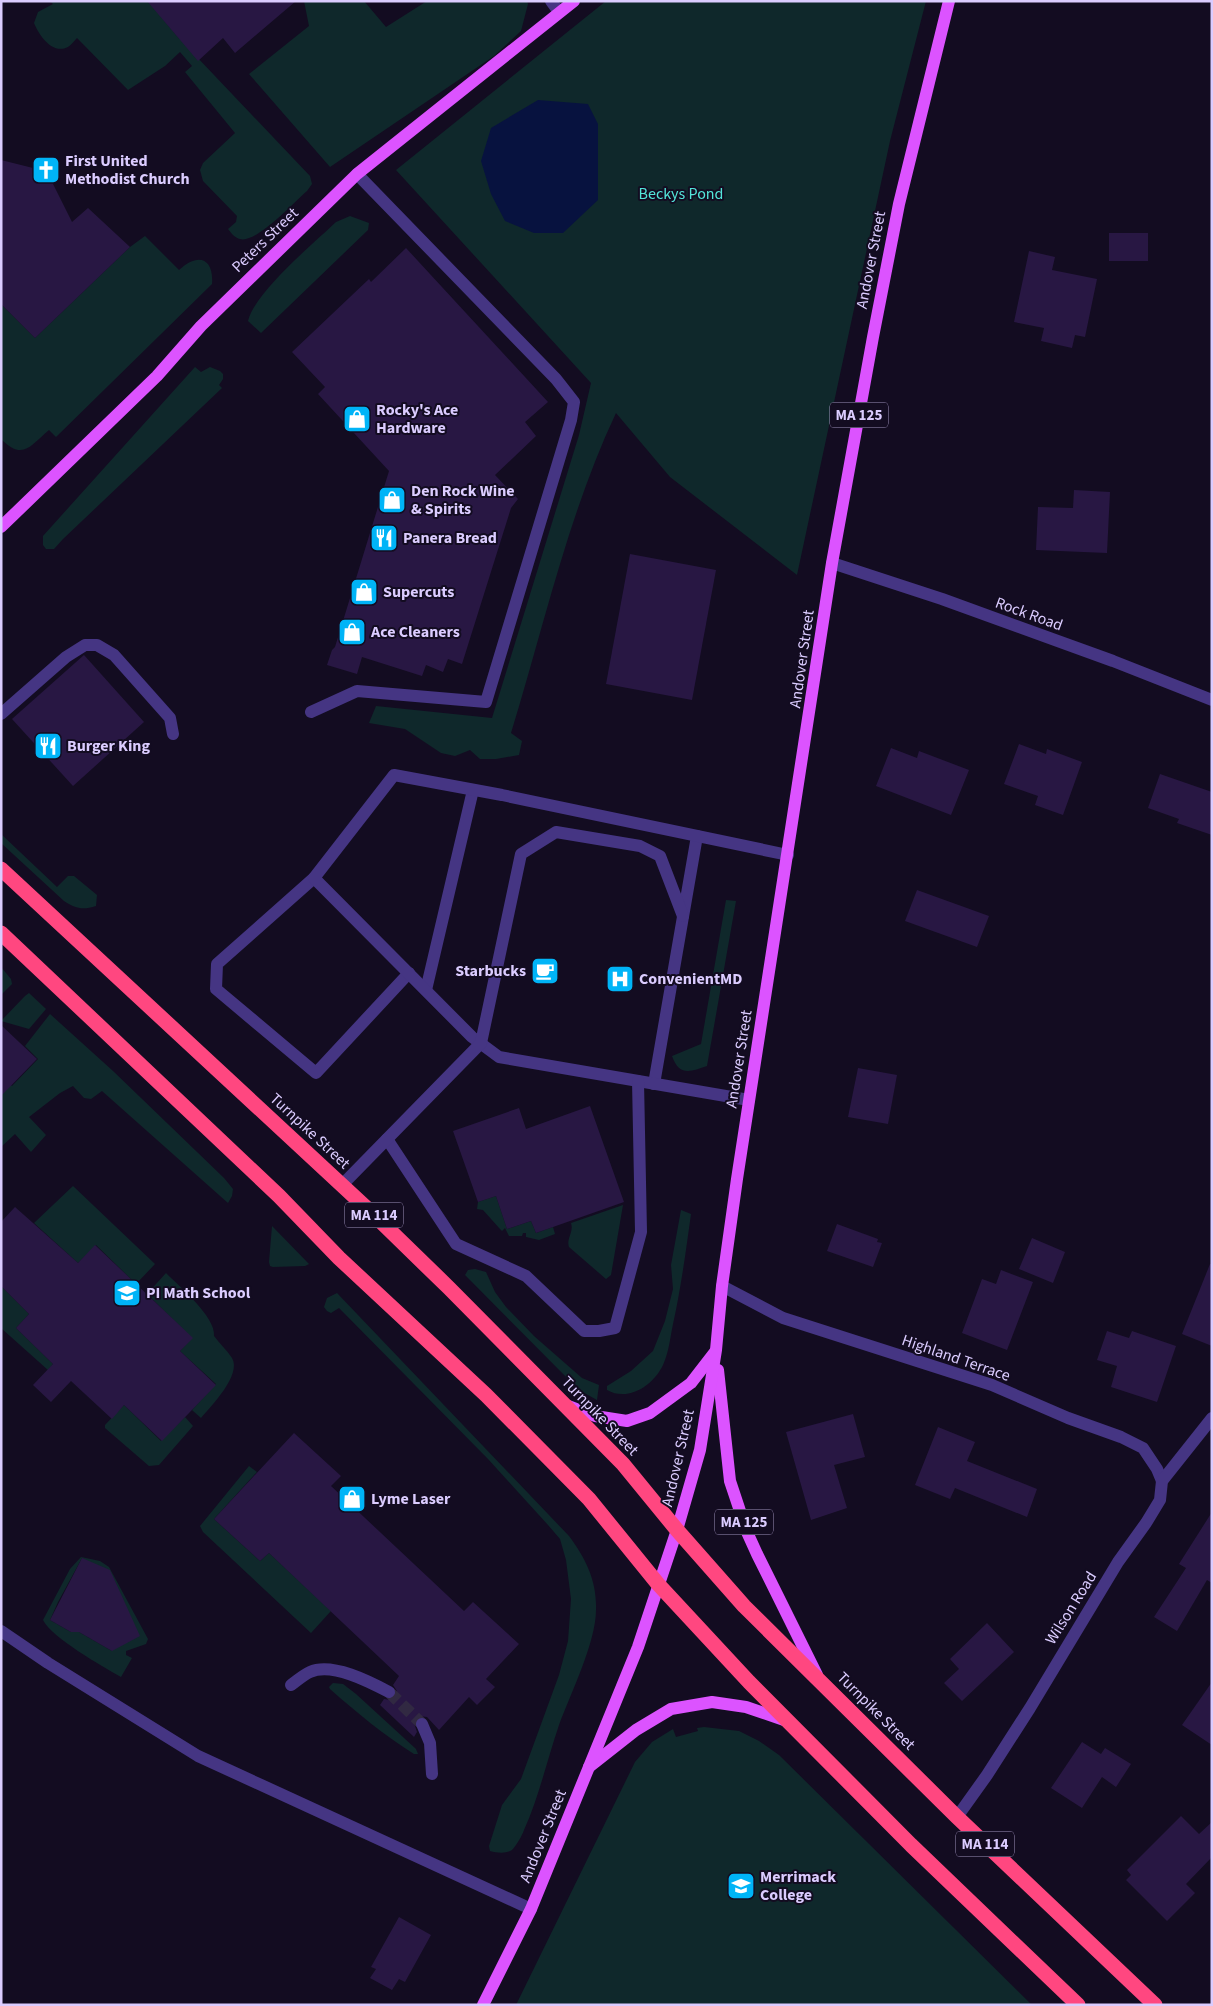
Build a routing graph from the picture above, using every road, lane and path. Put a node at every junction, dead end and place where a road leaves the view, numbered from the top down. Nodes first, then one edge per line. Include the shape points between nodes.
1 (551, 1) edge
2 (574, 1) edge
3 (949, 1) edge
4 (560, 12) junction
5 (357, 174) junction
6 (1, 527) edge
7 (832, 563) junction
8 (1212, 700) edge
9 (311, 712) dead end
10 (1, 714) edge
11 (174, 734) dead end
12 (473, 790) junction
13 (697, 836) junction
14 (788, 855) junction
15 (1, 869) edge
16 (314, 878) junction
17 (683, 916) junction
18 (1, 933) edge
19 (409, 973) junction
20 (426, 990) junction
21 (480, 1043) junction
22 (638, 1081) junction
23 (654, 1084) junction
24 (749, 1100) junction
25 (387, 1140) junction
26 (342, 1185) junction
27 (722, 1286) junction
28 (716, 1350) junction
29 (566, 1406) junction
30 (1212, 1418) edge
31 (1162, 1481) junction
32 (677, 1530) junction
33 (658, 1584) junction
34 (1, 1631) edge
35 (819, 1679) junction
36 (291, 1686) dead end
37 (389, 1692) tunnel mouth
38 (788, 1722) junction
39 (422, 1724) tunnel mouth
40 (589, 1767) junction
41 (432, 1774) dead end
42 (957, 1817) junction
43 (531, 1909) junction
44 (483, 2005) edge
45 (1078, 2005) edge
46 (1155, 2005) edge

1 - 4 street
2 - 4 main road, Peters Street
3 - 7 main road, Andover Street / MA 125 via 899,204
4 - 5 main road, Peters Street
5 - 6 main road, Peters Street
5 - 9 street via 556,379 574,402 486,702 357,691
7 - 8 street, Rock Road via 942,599
7 - 14 main road, Andover Street / MA 125
10 - 11 street via 66,657 85,644 97,645 114,655 170,718
12 - 13 street
12 - 16 street via 394,775
12 - 20 street
13 - 14 street
13 - 17 street
14 - 24 main road, Andover Street / MA 125
15 - 26 highway, Turnpike Street / MA 114
16 - 19 street
16 - 19 street via 217,964 216,989 316,1073
17 - 21 street via 660,856 640,846 556,832 521,854
17 - 23 street
18 - 33 highway, MA 114 via 486,1395 589,1499
19 - 20 street
20 - 21 street
21 - 22 street via 499,1057
21 - 25 street
22 - 23 street
22 - 25 street via 641,1232 615,1328 584,1331 526,1276 456,1244
23 - 24 street
24 - 27 main road, Andover Street / MA 125
25 - 26 street
26 - 29 highway, Turnpike Street / MA 114
27 - 28 main road, Andover Street / MA 125
27 - 31 street, Highland Terrace via 783,1318 992,1385 1121,1437 1143,1448 1158,1468
28 - 29 main road via 691,1383 650,1413 627,1421 595,1416
28 - 32 main road, Andover Street / MA 125 via 700,1450
28 - 35 main road, MA 125 via 730,1481 747,1532
29 - 32 highway, Turnpike Street / MA 114 via 623,1464
30 - 31 street, Wilson Road
31 - 42 street, Wilson Road via 1160,1500 1146,1523 1118,1562 987,1775
32 - 33 main road, Andover Street / MA 125
32 - 35 highway, Turnpike Street / MA 114 via 744,1606
33 - 38 highway, MA 114
33 - 40 main road, Andover Street via 638,1647
34 - 43 street via 198,1756
35 - 42 highway, Turnpike Street / MA 114
36 - 37 street via 311,1671 334,1669 367,1680
38 - 40 main road via 746,1707 712,1702 671,1710 636,1730
38 - 45 highway, MA 114
39 - 41 street via 430,1743
40 - 43 main road, Andover Street
42 - 46 highway, Turnpike Street / MA 114
43 - 44 main road, Andover Street

